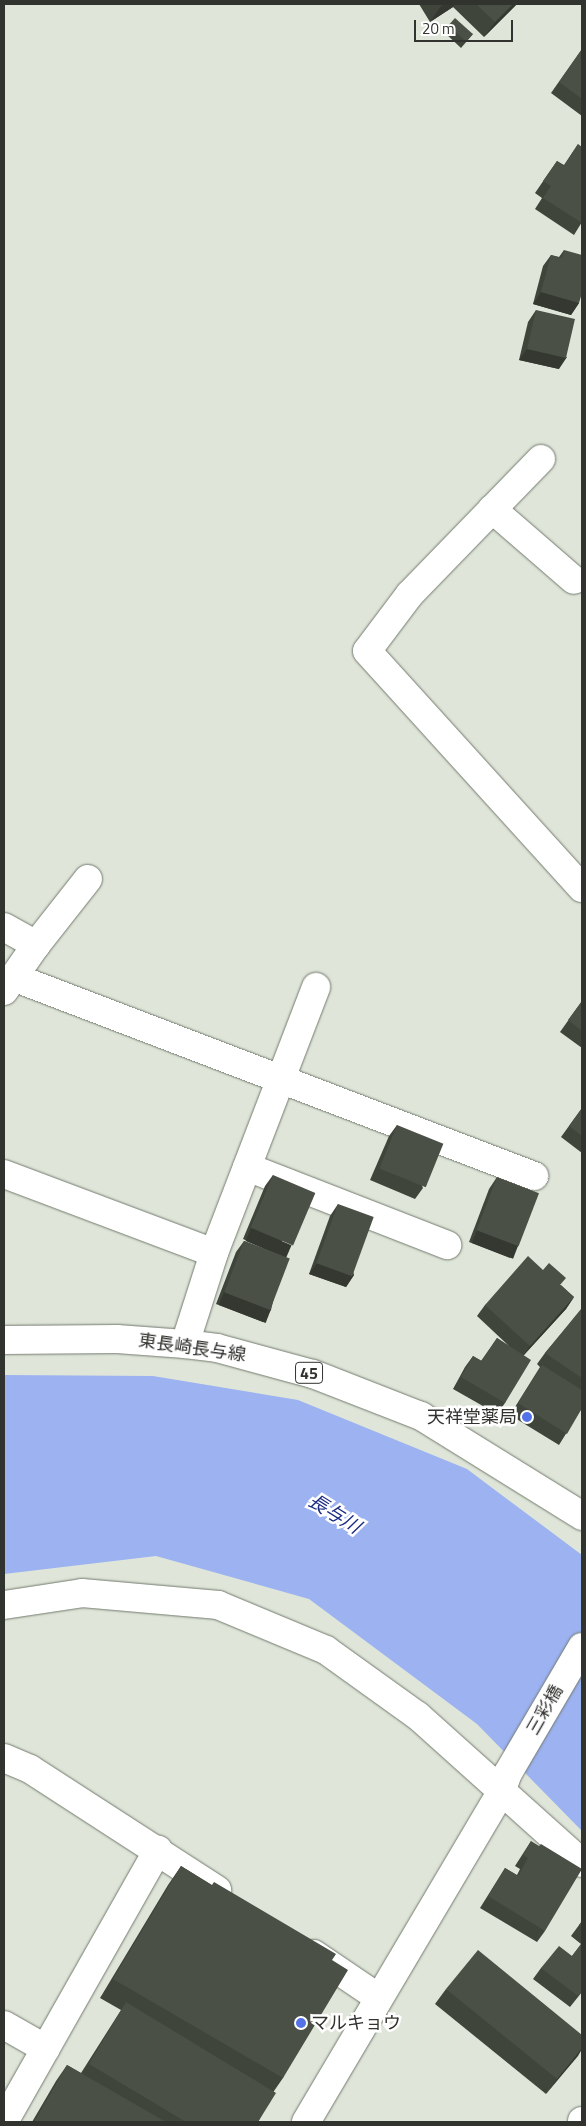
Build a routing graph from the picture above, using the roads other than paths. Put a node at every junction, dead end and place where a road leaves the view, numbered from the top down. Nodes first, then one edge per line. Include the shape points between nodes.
1 (541, 459) dead end
2 (492, 510) junction
3 (574, 580) dead end
4 (88, 879) dead end
5 (582, 888) edge
6 (4, 926) edge
7 (36, 945) junction
8 (8, 984) edge
9 (316, 986) dead end
10 (280, 1079) junction
11 (247, 1167) junction
12 (4, 1174) edge
13 (534, 1176) dead end
14 (447, 1245) dead end
15 (214, 1253) junction
16 (4, 1340) edge
17 (185, 1344) junction
18 (582, 1516) edge
19 (4, 1605) edge
20 (582, 1647) edge
21 (4, 1758) edge
22 (505, 1781) junction
23 (158, 1850) junction
24 (582, 1863) edge
25 (240, 1905) edge
26 (289, 1938) edge
27 (379, 1998) junction
28 (4, 2025) edge
29 (46, 2049) junction
30 (4, 2122) edge
31 (306, 2122) edge

1 - 2 street
2 - 3 street
2 - 5 street via 410,594 367,651
4 - 7 street
6 - 7 street
7 - 8 street
8 - 10 street
9 - 10 street
10 - 11 street
10 - 13 street
11 - 14 street
11 - 15 street
12 - 15 street
15 - 17 street
16 - 17 street, 東長崎長与線 / 45 via 117,1339
17 - 18 street, 東長崎長与線 / 45 via 226,1350 304,1372 421,1416
19 - 22 street via 82,1593 218,1605 326,1650
20 - 22 street, 三彩橋
21 - 23 street via 30,1769
22 - 24 street
22 - 27 street, 三彩橋
23 - 25 street
23 - 29 street
26 - 27 street
27 - 31 street, 三彩橋
28 - 29 street
29 - 30 street

